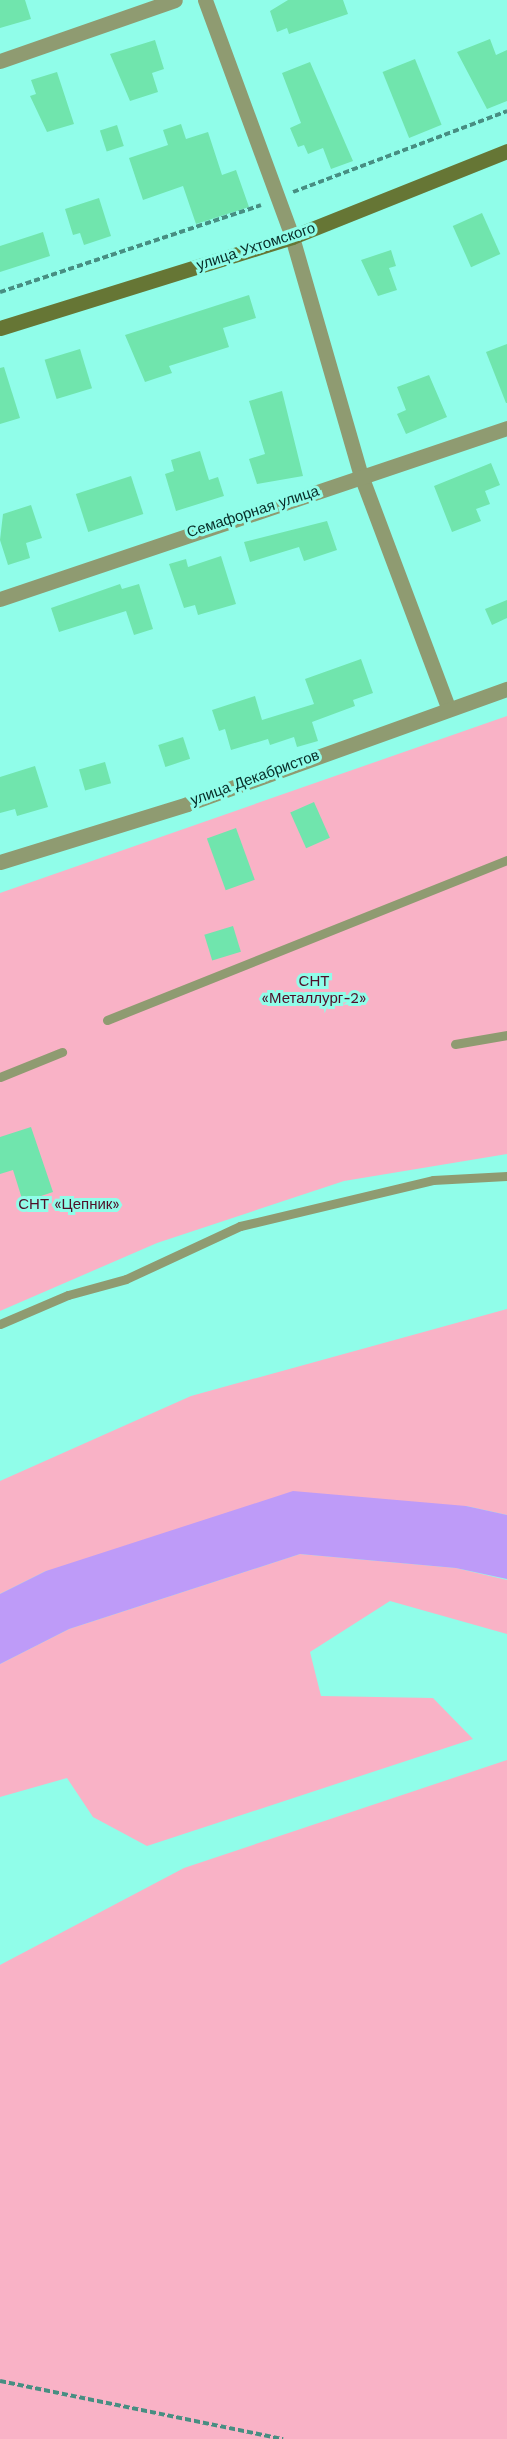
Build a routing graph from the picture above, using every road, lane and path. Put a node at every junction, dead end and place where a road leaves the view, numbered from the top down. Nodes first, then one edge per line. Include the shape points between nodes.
1 (175, 0) edge
2 (205, 0) edge
3 (0, 61) edge
4 (507, 111) edge
5 (507, 151) edge
6 (277, 198) junction
7 (292, 237) junction
8 (0, 292) edge
9 (0, 328) edge
10 (507, 428) edge
11 (360, 473) junction
12 (0, 599) edge
13 (507, 689) edge
14 (448, 707) junction
15 (507, 860) edge
16 (0, 862) edge
17 (107, 1020) dead end
18 (507, 1035) edge
19 (455, 1044) dead end
20 (62, 1052) dead end
21 (0, 1077) edge
22 (507, 1176) edge
23 (0, 1324) edge
24 (0, 2381) edge
25 (283, 2439) edge

1 - 3 street
2 - 6 street
4 - 6 path
5 - 7 street, улица Ухтомского
6 - 7 street
6 - 8 path
7 - 9 street, улица Ухтомского
7 - 11 street
10 - 11 street, Семафорная улица via 437,455
11 - 12 street, Семафорная улица
11 - 14 street
13 - 14 street, улица Декабристов
14 - 16 street, улица Декабристов via 187,804
15 - 17 lane
18 - 19 lane
20 - 21 lane
22 - 23 lane via 433,1180 240,1226 126,1279 68,1295
24 - 25 path

